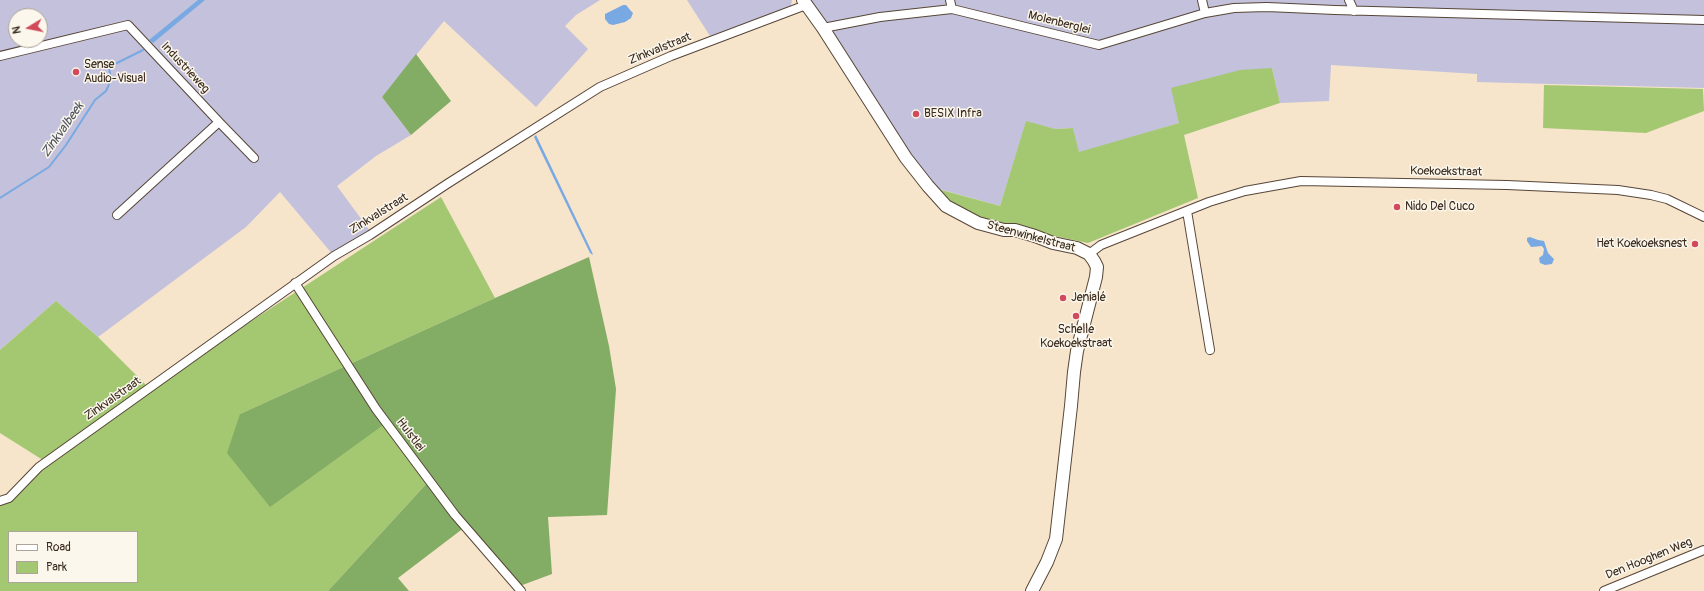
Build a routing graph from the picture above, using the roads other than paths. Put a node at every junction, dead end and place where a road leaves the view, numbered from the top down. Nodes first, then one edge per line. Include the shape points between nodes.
1 (950, 0) edge
2 (1202, 0) edge
3 (1349, 0) edge
4 (805, 2) edge
5 (952, 9) junction
6 (1354, 11) junction
7 (1205, 12) junction
8 (1704, 20) edge
9 (823, 28) junction
10 (0, 56) edge
11 (219, 122) junction
12 (254, 158) dead end
13 (1187, 211) junction
14 (117, 215) dead end
15 (1704, 217) edge
16 (1089, 254) junction
17 (295, 283) junction
18 (1210, 350) dead end
19 (0, 501) edge
20 (1704, 550) edge
21 (521, 591) edge
22 (1032, 591) edge
23 (1604, 591) edge

1 - 5 street
2 - 7 street
3 - 6 street
4 - 9 street, Steenwinkelstraat
4 - 17 street, Zinkvalstraat via 600,87
5 - 7 street, Molenberglei via 1099,45
5 - 9 street, Molenberglei via 880,16
6 - 7 street, Molenberglei via 1267,7
6 - 8 street, Molenberglei
9 - 16 street, Steenwinkelstraat via 906,158 946,206 978,223 1004,230 1015,230 1053,244 1077,248
10 - 11 street, Industrieweg via 128,25
11 - 12 street
11 - 14 street
13 - 15 street, Koekoekstraat via 1250,190 1317,180 1622,190 1667,199
13 - 16 street, Koekoekstraat via 1101,245
13 - 18 street
16 - 22 street, Steenwinkelstraat via 1097,267 1096,277 1077,351 1056,539
17 - 19 street, Zinkvalstraat via 42,464 9,498
17 - 21 street, Hulstlei via 379,414 455,515
20 - 23 street, Den Hooghen Weg

